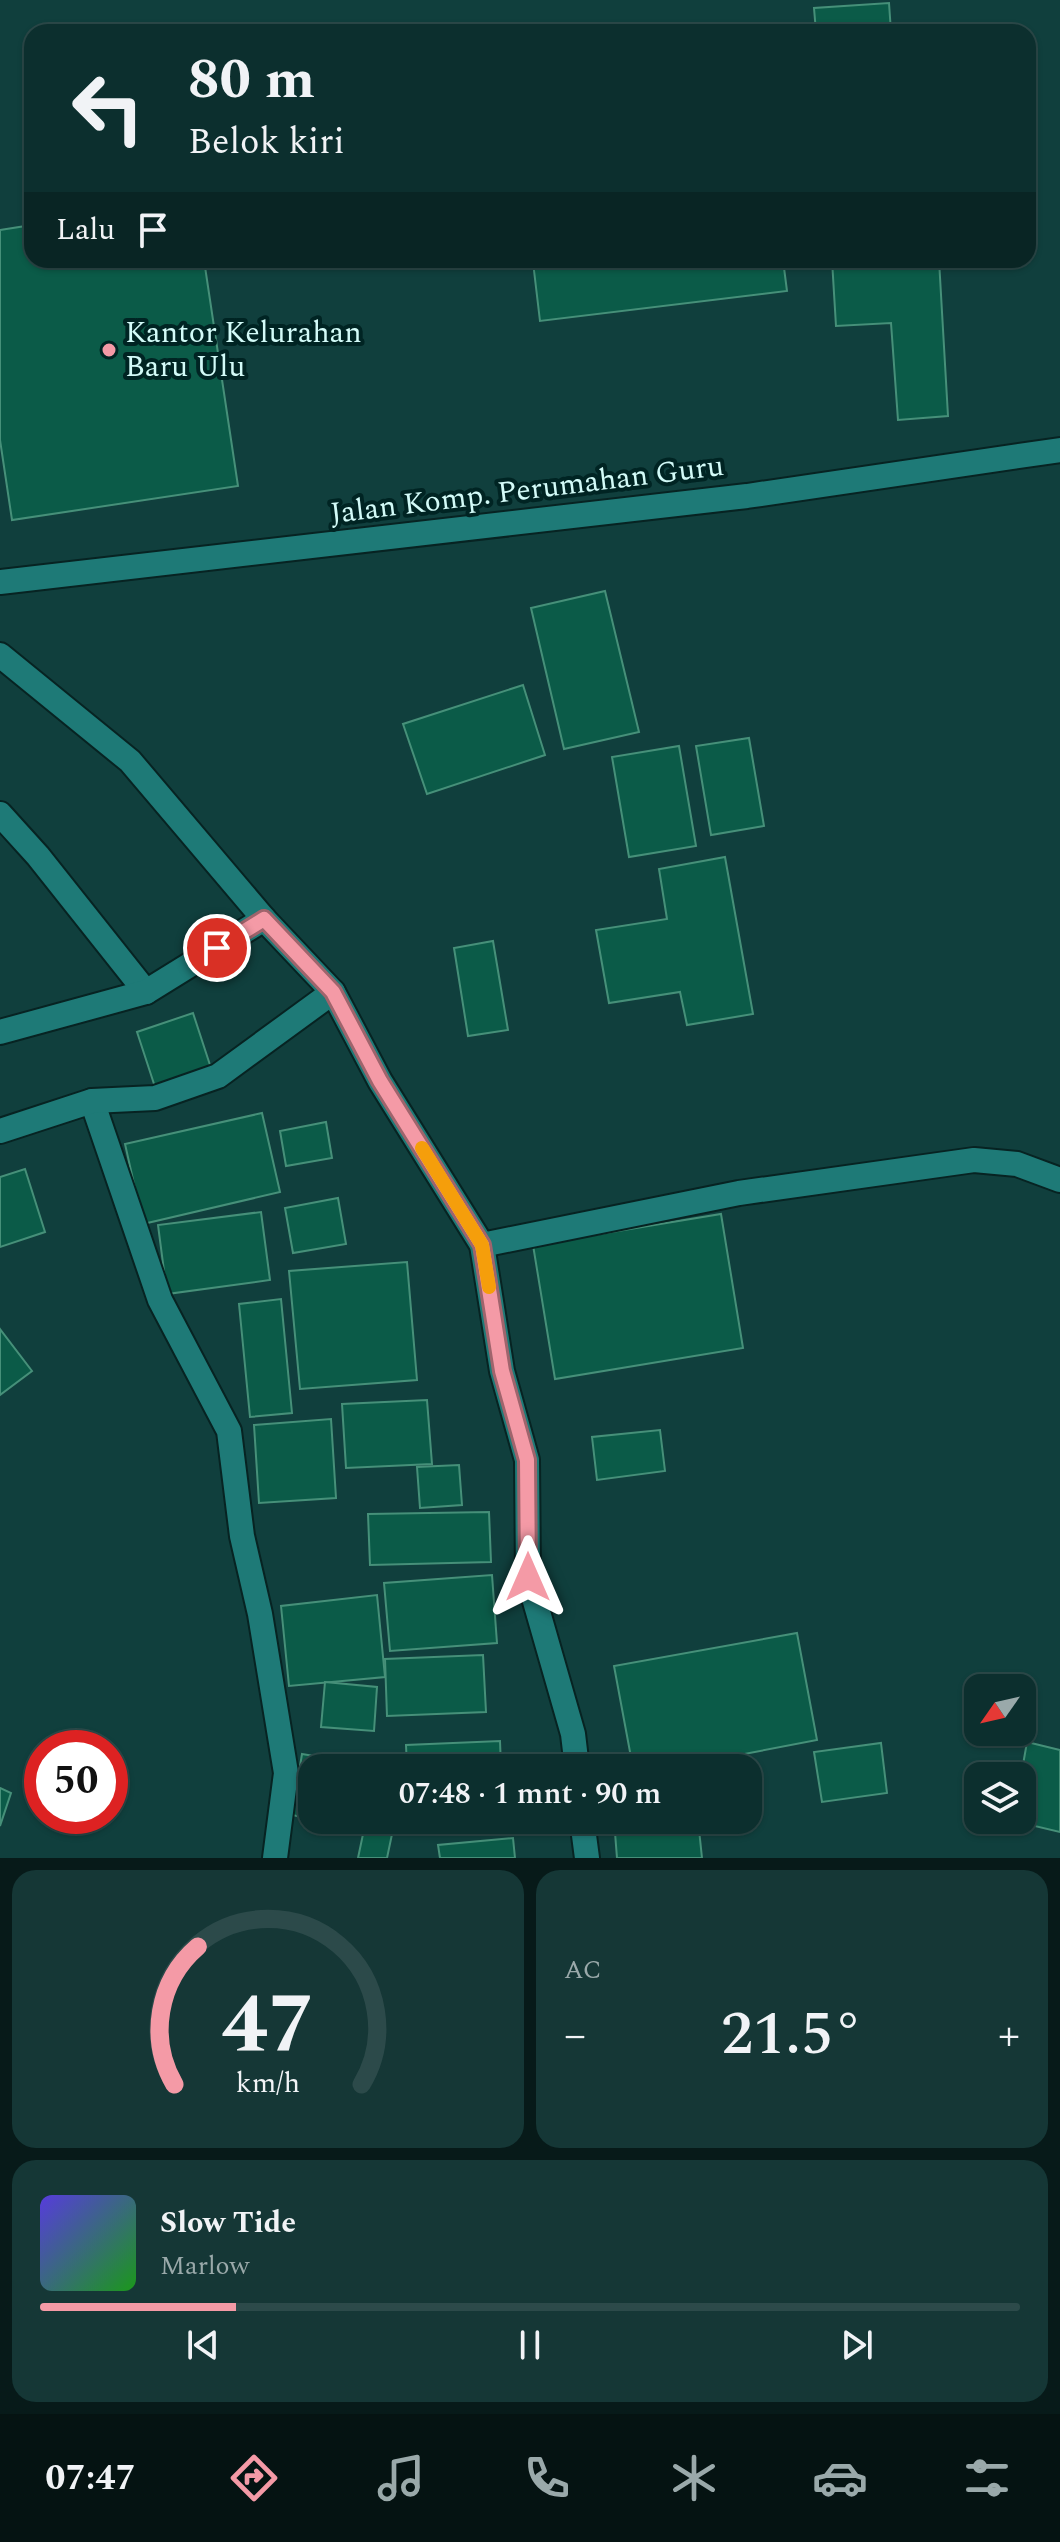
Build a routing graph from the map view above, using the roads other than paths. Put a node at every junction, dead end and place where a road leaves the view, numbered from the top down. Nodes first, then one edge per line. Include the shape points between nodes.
1 (1060, 450) edge
2 (0, 582) edge
3 (0, 655) edge
4 (0, 814) edge
5 (264, 919) junction
6 (146, 992) junction
7 (333, 992) junction
8 (0, 1032) edge
9 (92, 1101) junction
10 (0, 1131) edge
11 (1060, 1180) edge
12 (482, 1245) junction
13 (575, 1754) edge
14 (584, 1834) edge
15 (275, 1858) edge
16 (587, 1858) edge

1 - 2 street, Jalan Komp. Perumahan Guru via 731,498
3 - 5 street via 130,761
4 - 6 street
5 - 6 street
5 - 7 street
6 - 8 street
7 - 9 street via 218,1076 155,1098
7 - 12 street via 380,1081
9 - 10 street
9 - 15 street via 160,1300 229,1431 242,1536 286,1773
11 - 12 street via 1017,1164 974,1160 739,1193
12 - 13 street via 502,1371 527,1460 528,1577
14 - 16 street

